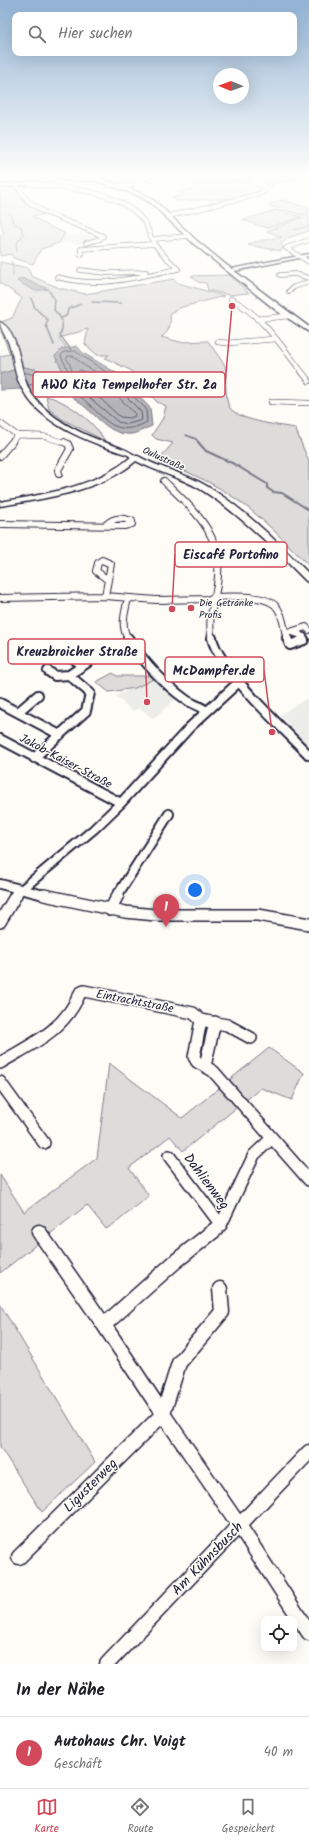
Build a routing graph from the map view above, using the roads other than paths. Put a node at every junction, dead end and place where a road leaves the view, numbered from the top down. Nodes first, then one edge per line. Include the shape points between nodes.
1 (162, 253) edge
2 (210, 253) edge
3 (293, 253) edge
4 (309, 255) edge
5 (299, 257) junction
6 (309, 262) edge
7 (80, 270) dead end
8 (234, 271) junction
9 (159, 272) junction
10 (280, 275) dead end
11 (57, 277) dead end
12 (309, 278) edge
13 (309, 282) edge
14 (289, 290) dead end
15 (231, 299) dead end
16 (288, 316) junction
17 (257, 319) junction
18 (0, 324) edge
19 (309, 330) edge
20 (274, 339) junction
21 (218, 342) dead end
22 (306, 375) edge
23 (309, 381) edge
24 (271, 402) dead end
25 (309, 403) edge
26 (0, 423) edge
27 (16, 435) junction
28 (0, 456) edge
29 (135, 458) junction
30 (112, 473) junction
31 (59, 474) dead end
32 (164, 481) dead end
33 (208, 492) junction
34 (0, 504) edge
35 (0, 524) edge
36 (106, 525) dead end
37 (309, 570) edge
38 (309, 579) edge
39 (108, 580) dead end
40 (105, 596) junction
41 (0, 598) edge
42 (128, 598) junction
43 (212, 598) junction
44 (309, 630) edge
45 (59, 649) dead end
46 (93, 659) dead end
47 (81, 666) junction
48 (48, 671) dead end
49 (69, 675) junction
50 (240, 681) junction
51 (38, 695) dead end
52 (0, 703) edge
53 (208, 710) junction
54 (18, 712) junction
55 (60, 735) junction
56 (0, 739) edge
57 (309, 755) edge
58 (34, 758) junction
59 (122, 803) junction
60 (169, 814) dead end
61 (0, 884) edge
62 (21, 890) junction
63 (110, 910) junction
64 (0, 922) edge
65 (309, 924) edge
66 (201, 1020) junction
67 (215, 1022) junction
68 (251, 1038) dead end
69 (0, 1063) edge
70 (205, 1066) junction
71 (0, 1082) edge
72 (271, 1139) junction
73 (44, 1143) dead end
74 (169, 1156) dead end
75 (309, 1180) edge
76 (221, 1225) junction
77 (39, 1232) dead end
78 (220, 1289) dead end
79 (104, 1324) junction
80 (162, 1414) junction
81 (309, 1452) edge
82 (238, 1525) junction
83 (19, 1557) dead end
84 (309, 1633) edge
85 (107, 1664) edge

1 - 9 street via 178,269
2 - 8 main road
3 - 5 street
4 - 5 street
5 - 6 street
5 - 8 street
7 - 9 street via 119,273
8 - 16 main road
9 - 11 street via 134,279 100,283
10 - 12 street via 302,273
13 - 14 street
15 - 17 street via 238,301
16 - 17 street
16 - 19 main road
17 - 20 street
18 - 29 street via 13,340 21,381 29,395 44,411 80,438 112,453
20 - 21 street
20 - 22 street
22 - 23 street
24 - 25 street
26 - 27 street
27 - 28 street
27 - 31 street via 37,435 62,440 68,444 69,451 58,470
29 - 30 main road
29 - 33 main road, Oulustraße via 185,479
29 - 37 main road, Oulustraße via 154,460 167,465 226,495 246,509
30 - 33 main road via 137,470 170,474
30 - 34 main road via 82,486
32 - 43 street via 212,534 217,547 218,579
33 - 38 main road, Oulustraße via 263,532
35 - 36 street
39 - 40 street
40 - 41 street
40 - 42 street
42 - 43 street
42 - 53 street via 124,631 129,641 150,667 184,698
43 - 44 street via 256,598 272,603 278,607 288,632 306,627
43 - 50 street via 208,621 213,644
45 - 47 street
46 - 47 street
47 - 49 street
48 - 49 street via 55,676
49 - 55 street via 90,693 86,711
50 - 53 street
50 - 57 street
51 - 54 street
52 - 54 street
53 - 59 street
54 - 55 street
55 - 58 street
56 - 58 street, Jakob-Kaiser-Straße
58 - 59 street, Jakob-Kaiser-Straße
59 - 62 street
60 - 63 street
61 - 62 street
62 - 63 street
62 - 64 street via 14,897
63 - 65 street via 156,915 258,916
66 - 67 street, Eintrachtstraße
66 - 69 street, Eintrachtstraße via 193,1012 84,991 80,993 75,1008 67,1018 50,1033
66 - 70 street via 194,1057
67 - 68 street, Eintrachtstraße via 227,1024
67 - 70 street
70 - 72 street
71 - 73 street
72 - 75 street
72 - 76 street, Dahlienweg via 254,1155
74 - 76 street, Dahlienweg
76 - 79 street, Dahlienweg
77 - 79 street
78 - 80 street, Ligusterweg via 222,1312 179,1363
79 - 80 street
80 - 82 street
80 - 83 street, Ligusterweg
81 - 82 street, Am Kühnsbusch
82 - 84 street
82 - 85 street, Am Kühnsbusch

